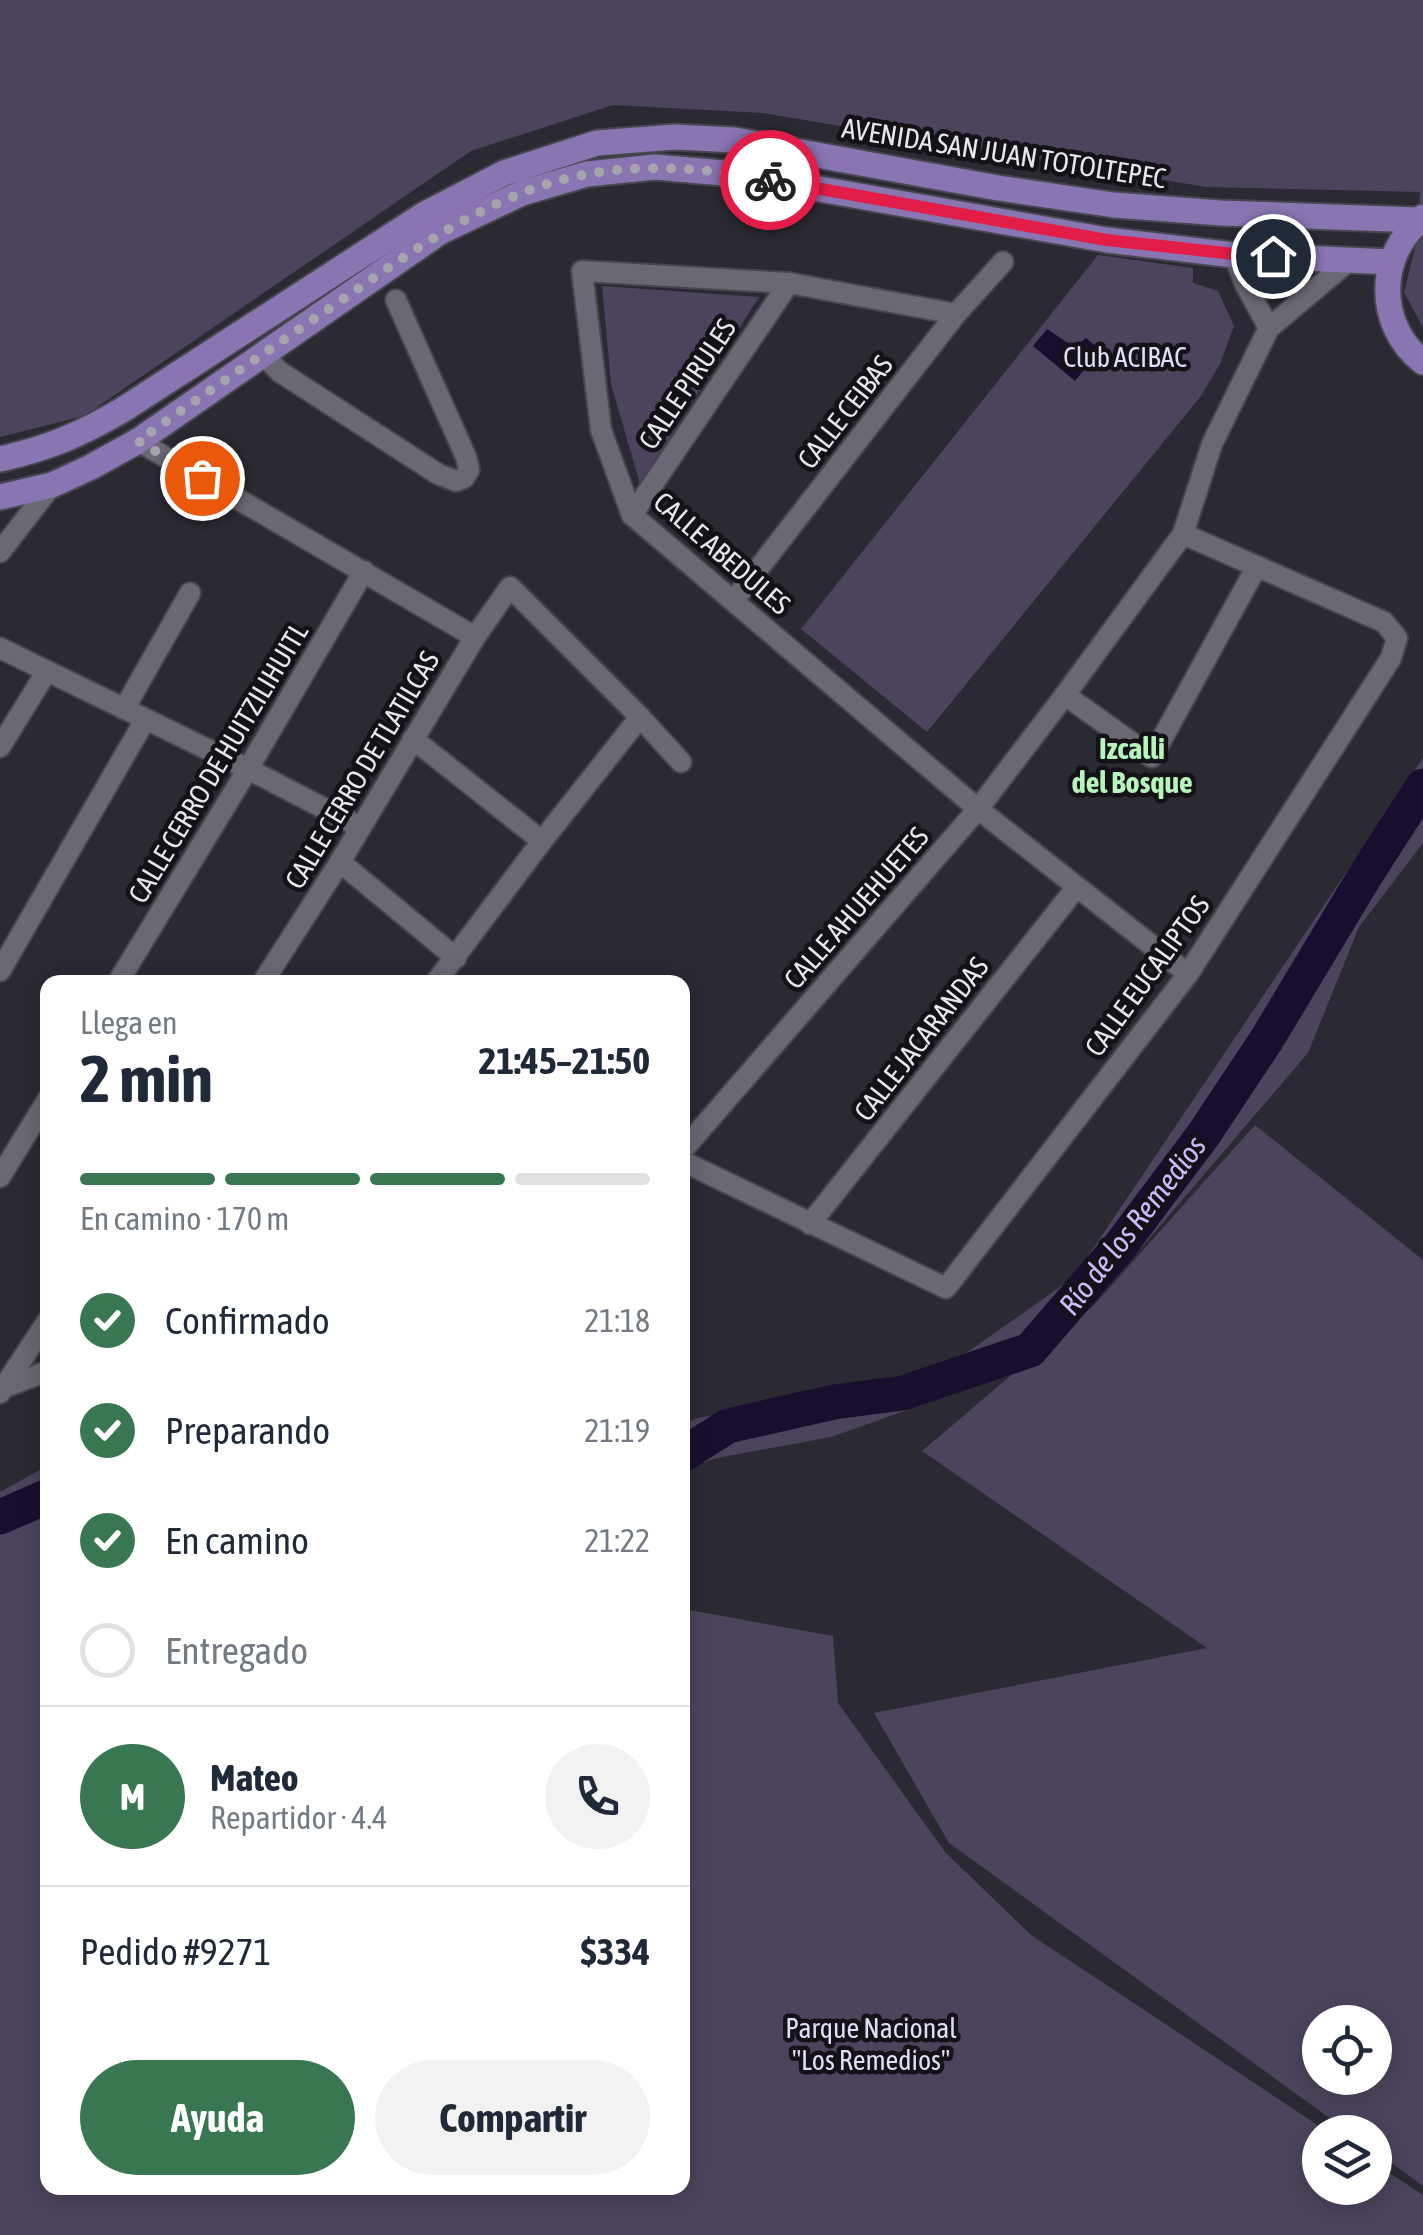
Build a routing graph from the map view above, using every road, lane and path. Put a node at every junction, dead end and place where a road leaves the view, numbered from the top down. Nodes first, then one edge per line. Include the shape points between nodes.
1 (1423, 217) edge
2 (1348, 219) junction
3 (1234, 254) junction
4 (1351, 259) junction
5 (1003, 262) dead end
6 (1391, 262) junction
7 (789, 283) junction
8 (396, 300) dead end
9 (956, 314) junction
10 (1269, 328) junction
11 (262, 354) junction
12 (1423, 362) edge
13 (138, 441) junction
14 (0, 460) edge
15 (52, 485) junction
16 (0, 497) edge
17 (632, 516) junction
18 (1184, 534) junction
19 (0, 552) edge
20 (1257, 566) junction
21 (364, 571) junction
22 (190, 593) dead end
23 (734, 600) junction
24 (474, 637) junction
25 (0, 648) edge
26 (47, 671) junction
27 (1065, 696) junction
28 (124, 709) junction
29 (640, 716) junction
30 (145, 720) junction
31 (413, 739) junction
32 (0, 747) edge
33 (681, 762) dead end
34 (248, 769) junction
35 (978, 808) junction
36 (360, 827) junction
37 (542, 841) junction
38 (340, 862) junction
39 (1076, 888) junction
40 (456, 958) junction
41 (0, 971) edge
42 (1188, 974) junction
43 (122, 975) edge
44 (267, 975) edge
45 (442, 975) edge
46 (40, 1111) edge
47 (690, 1142) edge
48 (690, 1166) edge
49 (0, 1176) edge
50 (810, 1224) junction
51 (40, 1332) edge
52 (40, 1374) edge
53 (2, 1390) edge

1 - 2 main road, AVENIDA SAN JUAN TOTOLTEPEC
1 - 6 main road
2 - 3 main road via 1249,226
2 - 14 main road, AVENIDA SAN JUAN TOTOLTEPEC via 1114,205 734,140 597,143 504,173 425,214 83,433
3 - 4 main road
3 - 10 street
3 - 11 main road via 1107,240 735,174 655,168 587,174 522,193 440,232
4 - 6 main road
4 - 10 street, CALLE AHUEHUETES
5 - 9 street, CALLE CEIBAS
6 - 12 main road via 1386,294 1394,326
7 - 9 street, CALLE ABEDULES
7 - 17 street, CALLE PIRULES
7 - 17 street, CALLE ABEDULES via 582,271 601,430
8 - 11 street via 466,457 464,478 438,474
9 - 23 street, CALLE CEIBAS
10 - 18 street, CALLE AHUEHUETES via 1212,444
11 - 13 main road
13 - 15 main road
13 - 21 street
15 - 16 main road
15 - 19 street
17 - 23 street, CALLE ABEDULES
18 - 20 street, CALLE EUCALIPTOS
18 - 27 street, CALLE AHUEHUETES
20 - 27 street via 1152,757
20 - 42 street, CALLE EUCALIPTOS via 1384,622 1397,638 1391,658
21 - 24 street
21 - 34 street, CALLE CERRO DE HUITZILIHUITL
22 - 28 street
23 - 35 street, CALLE ABEDULES
24 - 29 street, CALLE CERRO DE TLATILCAS via 510,587
24 - 31 street, CALLE CERRO DE TLATILCAS
25 - 26 street
26 - 28 street
26 - 32 street
27 - 35 street, CALLE AHUEHUETES
28 - 30 street
29 - 33 street
29 - 37 street
30 - 34 street
30 - 41 street
31 - 36 street, CALLE CERRO DE TLATILCAS
31 - 37 street
34 - 36 street
34 - 43 street, CALLE CERRO DE HUITZILIHUITL
35 - 39 street, CALLE ABEDULES
35 - 47 street, CALLE AHUEHUETES
36 - 38 street, CALLE CERRO DE TLATILCAS
37 - 40 street
38 - 40 street
38 - 44 street, CALLE CERRO DE TLATILCAS
39 - 42 street, CALLE ABEDULES
39 - 50 street, CALLE JACARANDAS
40 - 45 street
42 - 50 street, CALLE EUCALIPTOS via 946,1288
46 - 49 street
48 - 50 street, CALLE EUCALIPTOS
51 - 53 street
52 - 53 street

